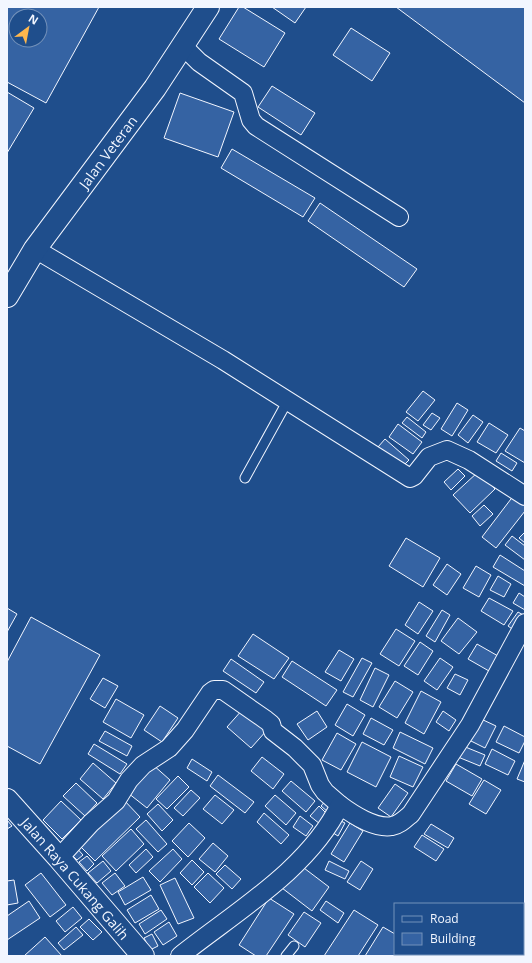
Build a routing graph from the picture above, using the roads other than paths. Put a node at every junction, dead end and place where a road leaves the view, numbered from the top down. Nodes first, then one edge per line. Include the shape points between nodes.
1 (208, 7) edge
2 (183, 46) junction
3 (399, 217) dead end
4 (35, 249) junction
5 (7, 296) edge
6 (287, 402) junction
7 (245, 478) dead end
8 (525, 496) edge
9 (525, 623) edge
10 (7, 800) edge
11 (340, 804) junction
12 (59, 858) junction
13 (294, 946) dead end
14 (143, 956) edge
15 (180, 956) edge
16 (286, 956) edge

1 - 2 main road, Jalan Veteran
2 - 3 street via 199,62 243,92 250,120 256,126
2 - 4 main road, Jalan Veteran via 155,88
4 - 5 main road, Jalan Veteran
4 - 6 street via 223,360
6 - 7 lane
6 - 8 street via 410,478 429,457 447,450 469,460
9 - 11 street via 470,725 411,814 401,823 391,826 360,817
10 - 12 main road, Jalan Raya Cukang Galih
11 - 12 street via 325,792 312,765 273,731 271,724 223,690 214,690 169,748 143,765 129,780 116,801 91,823
11 - 15 street via 322,833 271,887
12 - 14 main road, Jalan Raya Cukang Galih
13 - 16 lane

